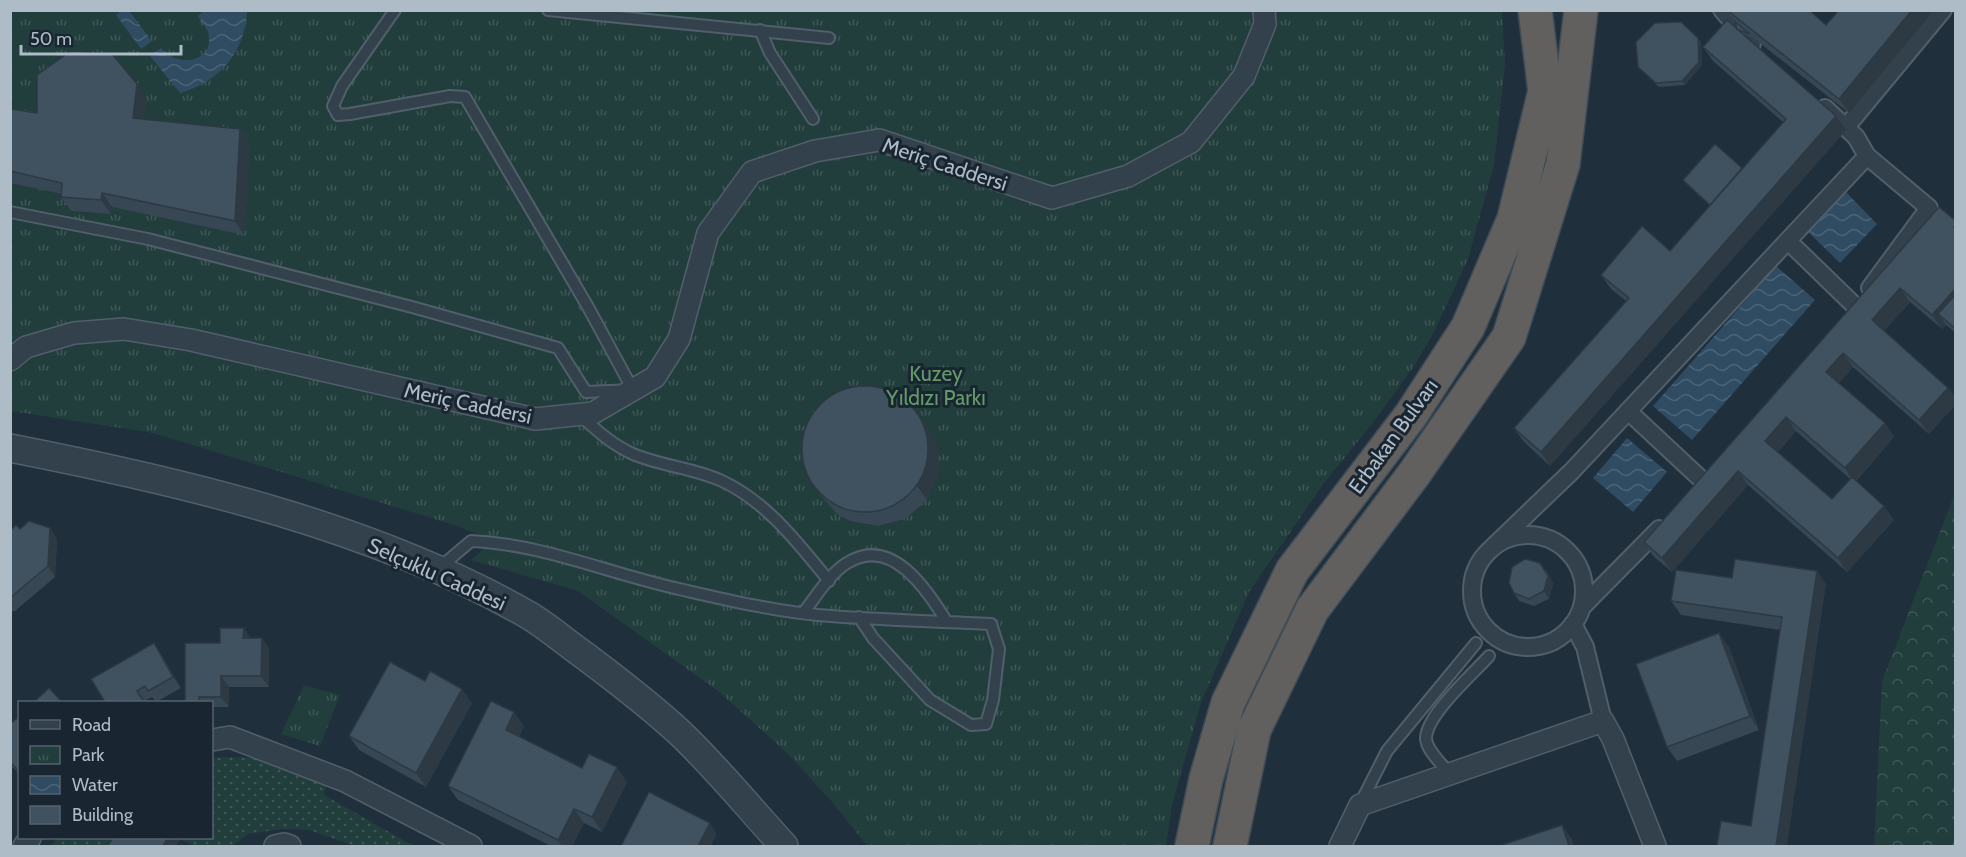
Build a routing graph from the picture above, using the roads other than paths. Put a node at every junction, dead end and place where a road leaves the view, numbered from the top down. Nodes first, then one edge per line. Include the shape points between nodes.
1 (395, 10) edge
2 (548, 10) edge
3 (1264, 10) edge
4 (1535, 10) edge
5 (1581, 10) edge
6 (1722, 10) edge
7 (1943, 10) edge
8 (760, 30) junction
9 (829, 38) dead end
10 (1761, 52) edge
11 (1812, 97) edge
12 (813, 119) dead end
13 (1846, 127) junction
14 (1868, 156) junction
15 (10, 212) edge
16 (1788, 241) junction
17 (1856, 307) junction
18 (1844, 324) edge
19 (10, 360) edge
20 (633, 390) junction
21 (1629, 411) junction
22 (579, 414) junction
23 (10, 448) edge
24 (1689, 497) edge
25 (1667, 520) edge
26 (1494, 546) junction
27 (435, 571) junction
28 (829, 581) junction
29 (1582, 607) junction
30 (803, 613) junction
31 (859, 617) junction
32 (947, 622) junction
33 (1573, 624) junction
34 (1476, 643) dead end
35 (1489, 656) dead end
36 (1603, 721) junction
37 (213, 740) edge
38 (1449, 773) junction
39 (1360, 805) junction
40 (275, 846) edge
41 (290, 846) edge
42 (471, 846) edge
43 (784, 846) edge
44 (1192, 846) edge
45 (1230, 846) edge
46 (1340, 846) edge
47 (1655, 846) edge

1 - 20 lane via 342,86 333,106 338,115 450,96 465,97
2 - 8 lane
3 - 20 street, Meriç Caddersi via 1265,24 1244,76 1191,142 1128,176 1052,198 879,140 815,151 752,172 708,233 679,339 655,377
4 - 44 highway, Erbakan Bulvarı via 1545,91 1514,219 1468,327 1411,415 1292,571 1228,703
5 - 45 highway, Erbakan Bulvarı via 1563,164 1509,338 1312,610 1254,730
6 - 10 street
7 - 13 street
8 - 9 lane
8 - 12 lane
11 - 13 street
13 - 14 street
14 - 16 street
14 - 17 street via 1929,208
15 - 20 lane via 148,239 558,348 586,392
16 - 17 street
16 - 21 street
17 - 18 street
19 - 22 street, Meriç Caddersi via 26,347 74,333 124,329 191,340 535,419
20 - 22 street, Meriç Caddersi via 593,413
21 - 24 street via 1707,476
21 - 26 street
22 - 28 lane via 605,438 633,454 721,481 761,505
23 - 27 street, Selçuklu Caddesi via 261,507 351,536
25 - 29 street
26 - 29 street via 1516,536 1536,535 1570,552 1585,588
26 - 33 street via 1476,570 1472,587 1477,614 1493,635 1508,644 1544,645
27 - 30 lane via 471,541 509,543 678,589
27 - 43 street, Selçuklu Caddesi via 530,617 603,670 681,734
28 - 30 lane
28 - 32 lane via 847,564 871,555 890,558 908,570
29 - 33 street
30 - 31 lane
31 - 32 lane
31 - 32 lane via 873,638 930,700 971,725 986,724 999,649 991,624
33 - 36 street via 1585,647
34 - 39 lane via 1387,752
35 - 38 lane via 1433,717 1426,738
36 - 38 street
36 - 47 street
37 - 42 street via 230,737 345,782
38 - 39 street
39 - 46 street
40 - 41 street

